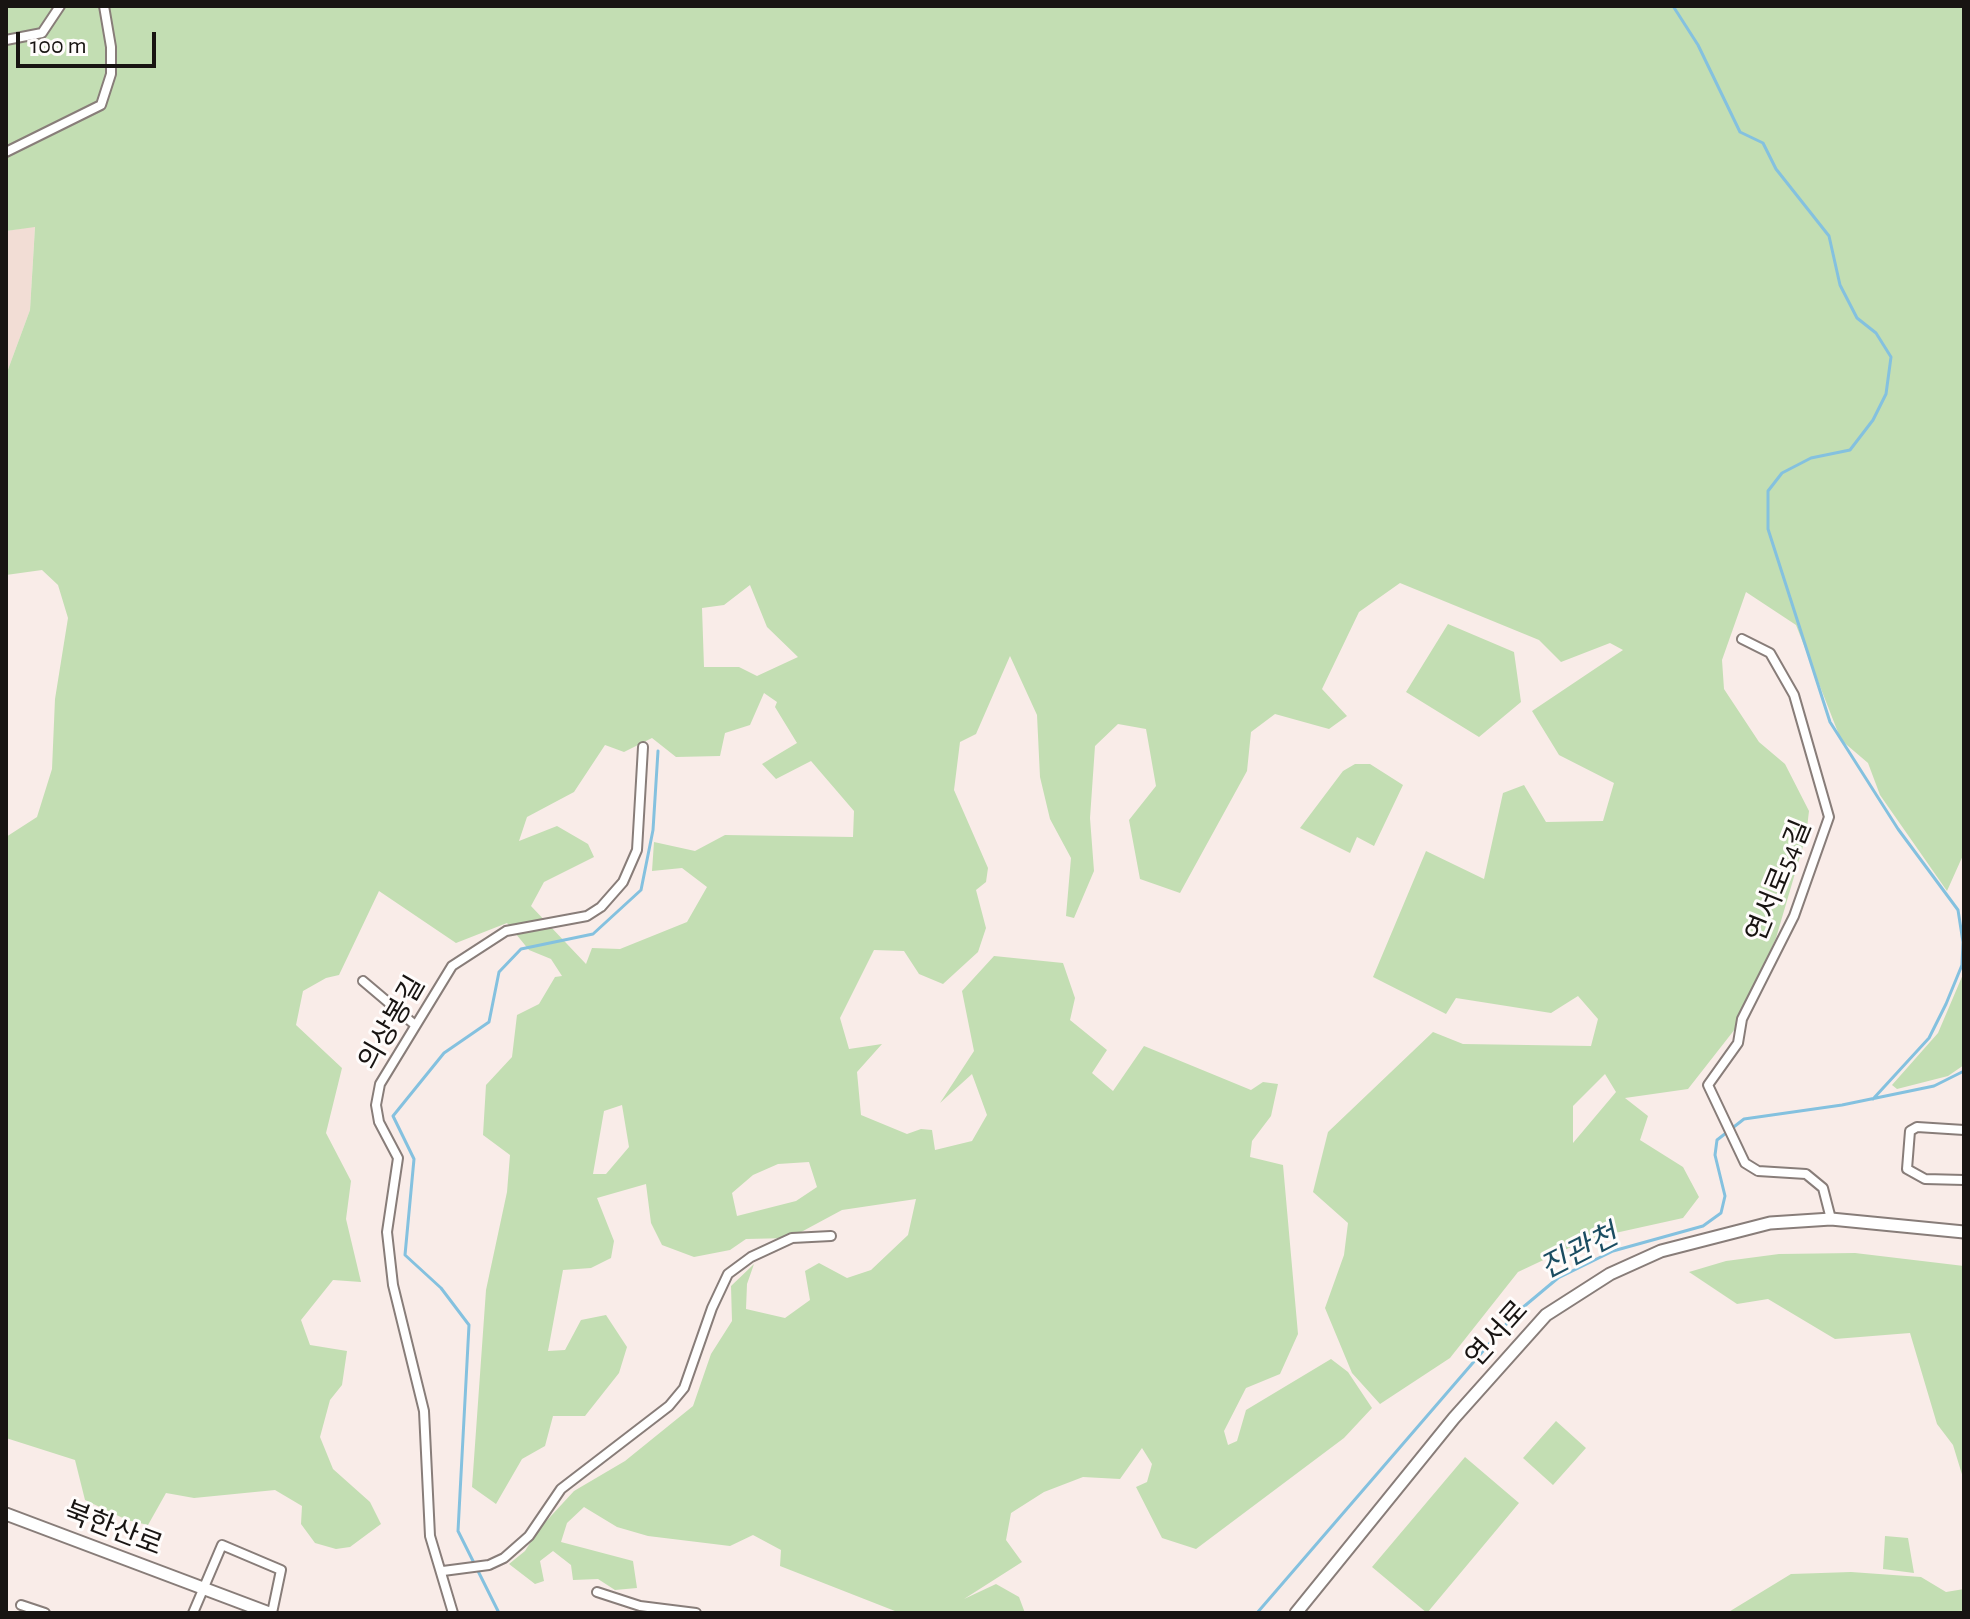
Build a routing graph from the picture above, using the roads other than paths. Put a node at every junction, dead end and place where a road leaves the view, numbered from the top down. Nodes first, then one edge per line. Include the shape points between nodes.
1 (60, 6) edge
2 (104, 6) edge
3 (6, 40) edge
4 (6, 152) edge
5 (1742, 639) dead end
6 (643, 747) dead end
7 (363, 981) dead end
8 (415, 1025) junction
9 (1964, 1130) edge
10 (1964, 1180) edge
11 (1831, 1219) junction
12 (1964, 1232) edge
13 (831, 1236) dead end
14 (6, 1514) edge
15 (443, 1571) junction
16 (203, 1589) junction
17 (597, 1592) dead end
18 (21, 1605) dead end
19 (45, 1613) edge
20 (193, 1613) edge
21 (271, 1613) edge
22 (453, 1613) edge
23 (696, 1613) edge
24 (1296, 1613) edge

1 - 3 street via 42,33
2 - 4 street via 111,74 101,105
5 - 11 street, 연서로54길 via 1770,653 1794,695 1829,817 1794,916 1742,1019 1738,1043 1708,1085 1745,1163 1758,1171 1806,1174 1823,1188
6 - 8 street, 의상봉길 via 637,850 623,882 587,916 506,931 476,948 452,966
7 - 8 street
8 - 15 street, 의상봉길 via 380,1084 376,1105 398,1158 387,1232 393,1285 424,1411 430,1536
9 - 10 street via 1910,1131 1907,1169 1925,1179
11 - 12 main road, 연서로
11 - 24 main road, 연서로 via 1755,1226 1661,1251 1610,1274 1546,1315 1454,1418
13 - 15 street via 792,1238 728,1274 684,1388 669,1406 561,1489 529,1536 504,1558
14 - 16 main road, 북한산로
15 - 22 street, 의상봉길
16 - 20 street
16 - 21 main road, 북한산로
16 - 21 street via 222,1545 281,1570
17 - 23 street via 640,1606
18 - 19 street

